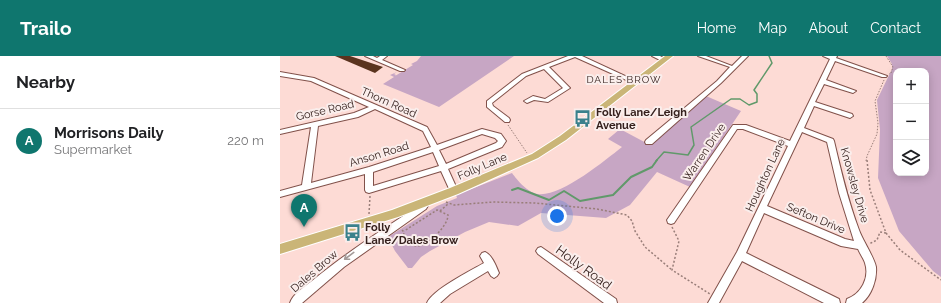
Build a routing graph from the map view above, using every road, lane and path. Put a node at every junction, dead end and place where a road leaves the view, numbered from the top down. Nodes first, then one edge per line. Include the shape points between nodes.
1 (368, 56) edge
2 (384, 56) edge
3 (573, 56) edge
4 (577, 56) edge
5 (701, 56) edge
6 (745, 56) edge
7 (886, 56) edge
8 (662, 57) edge
9 (831, 57) edge
10 (378, 60) junction
11 (729, 66) dead end
12 (545, 67) junction
13 (389, 72) dead end
14 (280, 74) edge
15 (884, 76) junction
16 (822, 81) junction
17 (635, 82) junction
18 (853, 90) dead end
19 (527, 101) dead end
20 (811, 103) junction
21 (374, 107) junction
22 (850, 116) dead end
23 (507, 120) joint
24 (315, 124) junction
25 (800, 129) junction
26 (280, 132) edge
27 (649, 142) dead end
28 (792, 145) junction
29 (435, 148) junction
30 (530, 158) junction
31 (444, 167) junction
32 (369, 170) junction
33 (306, 187) junction
34 (369, 190) junction
35 (454, 191) junction
36 (280, 194) edge
37 (442, 196) junction
38 (426, 202) junction
39 (448, 204) junction
40 (762, 208) junction
41 (440, 211) junction
42 (671, 220) joint
43 (369, 221) junction
44 (397, 224) junction
45 (404, 232) junction
46 (886, 233) junction
47 (861, 246) junction
48 (280, 250) edge
49 (541, 251) dead end
50 (740, 255) junction
51 (490, 264) dead end
52 (672, 270) junction
53 (941, 280) edge
54 (715, 301) edge
55 (295, 303) edge
56 (432, 303) edge
57 (611, 303) edge
58 (835, 303) edge
59 (850, 303) edge

1 - 10 street
2 - 10 street
3 - 12 street
4 - 17 street
5 - 11 street
6 - 27 street via 719,82
7 - 15 path via 893,69
8 - 17 main road, Folly Lane
9 - 15 street
9 - 16 street, Houghton Lane
10 - 13 street via 399,69
12 - 19 street via 567,88 543,102 533,98
12 - 23 street via 524,75 489,102 490,107
14 - 21 street, Thorn Road via 306,77
15 - 46 path via 875,101 878,123 866,165 870,190
16 - 18 street
16 - 20 street, Houghton Lane
17 - 30 main road, Folly Lane via 558,142
20 - 22 street
20 - 25 street, Houghton Lane
21 - 24 street, Gorse Road via 359,114
21 - 29 street, Thorn Road via 424,129
23 - 30 path via 506,123
24 - 26 street, Gorse Road
24 - 33 street
25 - 28 street, Houghton Lane
25 - 47 street, Knowsley Drive via 830,141 846,208
28 - 40 street, Houghton Lane
28 - 42 street, Warren Drive via 744,127 735,127
29 - 31 street, Thorn Road
29 - 31 street, Anson Road via 482,131 498,136 502,141 502,144
29 - 32 street, Anson Road
30 - 35 main road, Folly Lane
31 - 34 street
31 - 35 street, Thorn Road
32 - 33 street, Anson Road
32 - 34 street
33 - 36 street, Anson Road
34 - 43 path
35 - 37 main road, Folly Lane
37 - 38 main road, Folly Lane
37 - 39 path
38 - 43 main road, Folly Lane
38 - 44 street, Dales Brow via 423,207
39 - 41 path
39 - 52 path via 500,202 569,207 627,215 645,248
40 - 47 street, Sefton Drive via 844,243
40 - 50 street, Houghton Lane
41 - 45 path via 435,211
41 - 45 path via 448,215 448,222 427,243 407,244 404,241
42 - 52 path via 679,241
43 - 48 main road, Folly Lane
44 - 45 path
44 -> 55 street, Dales Brow via 331,270
46 - 47 path via 881,232 876,240
46 - 53 path via 900,250
47 - 59 street, Knowsley Drive via 871,270 863,297 857,302
49 - 57 street, Holly Road
50 - 54 street, Houghton Lane
50 - 58 street
51 - 56 street via 446,290
52 - 54 path

